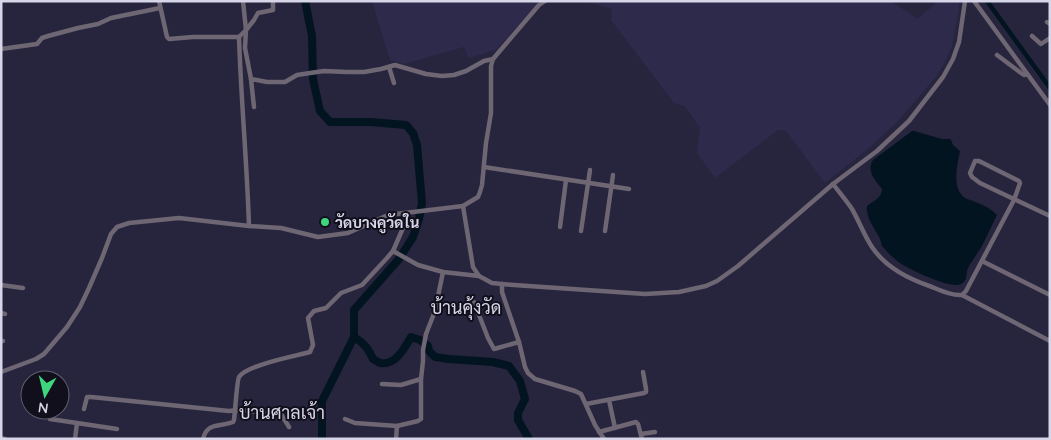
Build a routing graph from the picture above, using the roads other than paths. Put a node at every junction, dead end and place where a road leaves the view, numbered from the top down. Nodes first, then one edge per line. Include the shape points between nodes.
1 (159, 1) edge
2 (243, 1) edge
3 (273, 1) edge
4 (545, 1) edge
5 (965, 1) edge
6 (974, 1) edge
7 (160, 8) junction
8 (246, 30) junction
9 (1032, 36) dead end
10 (239, 37) junction
11 (1050, 38) edge
12 (1, 49) edge
13 (996, 55) dead end
14 (493, 59) junction
15 (389, 67) junction
16 (1027, 74) junction
17 (251, 79) junction
18 (394, 83) dead end
19 (1050, 105) edge
20 (254, 107) dead end
21 (484, 167) junction
22 (590, 170) dead end
23 (613, 175) dead end
24 (566, 180) junction
25 (588, 183) junction
26 (833, 184) junction
27 (612, 186) junction
28 (629, 188) dead end
29 (1014, 200) junction
30 (463, 206) junction
31 (404, 212) junction
32 (1050, 216) edge
33 (249, 226) junction
34 (560, 227) dead end
35 (581, 231) dead end
36 (605, 231) dead end
37 (394, 252) junction
38 (982, 261) junction
39 (443, 272) junction
40 (479, 276) junction
41 (502, 284) junction
42 (1, 286) edge
43 (23, 288) dead end
44 (962, 295) junction
45 (1050, 295) edge
46 (474, 302) dead end
47 (1050, 341) edge
48 (519, 342) junction
49 (1, 372) edge
50 (643, 372) dead end
51 (421, 379) junction
52 (382, 384) dead end
53 (608, 400) junction
54 (586, 404) junction
55 (84, 409) dead end
56 (235, 411) junction
57 (345, 419) dead end
58 (56, 420) edge
59 (76, 423) junction
60 (397, 426) junction
61 (289, 427) dead end
62 (615, 428) junction
63 (117, 429) dead end
64 (599, 432) junction
65 (655, 432) dead end
66 (642, 436) edge
67 (75, 439) edge
68 (203, 439) edge
69 (396, 439) edge
70 (604, 439) edge

1 - 7 street
2 - 8 street
3 - 8 street via 273,10 258,12
4 - 14 street
5 - 26 street via 956,51 943,77 900,130
6 - 16 street
7 - 10 street via 169,39
7 - 12 street via 44,37 38,44
8 - 10 street
8 - 17 street via 245,48
9 - 11 street via 1041,44
10 - 33 street
13 - 16 street
14 - 15 street via 454,75 426,74 395,65
14 - 21 street via 492,105
15 - 17 street via 364,72 310,73 284,82
15 - 18 street
16 - 19 street
17 - 20 street
21 - 24 street
21 - 30 street via 480,192
22 - 25 street
23 - 27 street
24 - 25 street
24 - 34 street
25 - 27 street
25 - 35 street
26 - 41 street via 738,266 706,286 645,294
26 - 44 street via 851,207 872,247 888,264 926,285
27 - 28 street
27 - 36 street
29 - 29 street via 972,177 970,173 975,161 1019,181
29 - 32 street
29 - 38 street
30 - 31 street
30 - 40 street via 472,260
31 - 33 street via 388,215 348,233 328,236
31 - 37 street via 404,228
33 - 49 street via 179,218 117,227 67,327 44,354
37 - 39 street via 418,265
37 - 56 street via 362,285 341,292 326,308 314,311 308,318 310,352 268,362 242,373 238,378
38 - 44 street
38 - 45 street
39 - 40 street
39 - 51 street via 435,311 426,334
40 - 41 street
41 - 48 street
42 - 43 street
44 - 47 street
46 - 48 street via 494,349
48 - 54 street via 528,373 535,379 581,394
50 - 53 street via 646,392
51 - 52 street via 401,386
51 - 60 street via 421,419
53 - 54 street
53 - 62 street
54 - 64 street
55 - 56 street via 89,396
56 - 61 street via 281,414
56 - 68 street via 233,422 210,427
57 - 60 street via 355,423
58 - 59 street
59 - 63 street
59 - 67 street
60 - 69 street
62 - 64 street
62 - 66 street via 636,422
64 - 70 street
65 - 66 street

